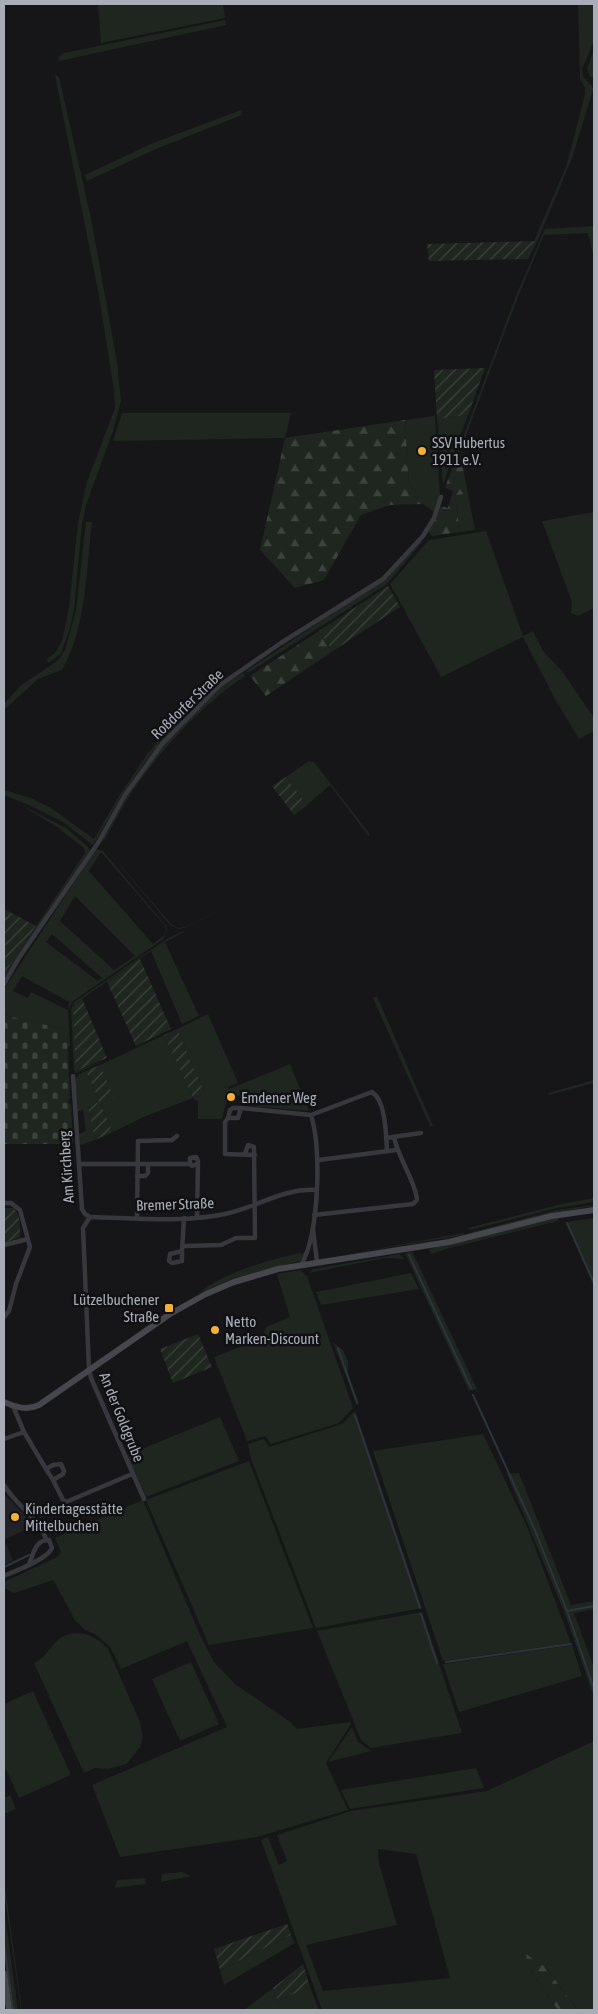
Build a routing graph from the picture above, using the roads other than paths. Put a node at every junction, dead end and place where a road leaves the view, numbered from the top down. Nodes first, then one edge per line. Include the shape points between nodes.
1 (441, 497) dead end
2 (4, 984) edge
3 (73, 1076) dead end
4 (241, 1108) junction
5 (311, 1115) junction
6 (228, 1118) junction
7 (421, 1134) dead end
8 (177, 1136) dead end
9 (394, 1137) junction
10 (386, 1138) junction
11 (396, 1150) junction
12 (388, 1151) junction
13 (245, 1154) junction
14 (255, 1155) junction
15 (319, 1160) junction
16 (79, 1164) junction
17 (137, 1164) junction
18 (148, 1164) junction
19 (190, 1164) junction
20 (197, 1164) junction
21 (137, 1176) junction
22 (317, 1190) junction
23 (4, 1203) edge
24 (256, 1204) junction
25 (594, 1210) edge
26 (314, 1215) junction
27 (90, 1217) junction
28 (197, 1217) junction
29 (137, 1218) junction
30 (184, 1218) junction
31 (313, 1222) junction
32 (28, 1239) junction
33 (4, 1245) edge
34 (317, 1262) junction
35 (301, 1265) junction
36 (4, 1317) edge
37 (89, 1369) junction
38 (4, 1402) edge
39 (13, 1406) junction
40 (24, 1432) junction
41 (4, 1439) edge
42 (46, 1469) junction
43 (132, 1474) junction
44 (53, 1480) junction
45 (4, 1485) edge
46 (144, 1499) dead end
47 (46, 1539) junction
48 (29, 1564) junction
49 (4, 1576) edge
50 (4, 1973) edge
51 (9, 2010) edge

1 - 2 street, Roßdorfer Straße via 423,536 383,578 220,685 162,744 125,795 98,843
3 - 16 street, Am Kirchberg
4 - 5 street
4 - 6 street via 230,1110
4 - 6 street via 238,1118
5 - 10 street via 372,1092 383,1110
5 - 15 street
6 - 13 street via 225,1122 224,1154
7 - 9 street
8 - 17 street via 172,1140 138,1141
9 - 10 street
9 - 11 street
10 - 12 street
11 - 12 street
11 - 26 street via 416,1196 413,1204
12 - 15 street
13 - 14 street
13 - 14 street via 246,1147 251,1145
14 - 24 street
15 - 22 street
16 - 17 street
16 - 27 street, Am Kirchberg via 82,1209
17 - 18 street
17 - 21 street
18 - 19 street
18 - 21 street via 148,1173
19 - 20 street
19 - 20 street via 193,1156 198,1158
20 - 28 street
21 - 29 street
22 - 24 street, Bremer Straße via 294,1190
22 - 26 street
23 - 32 street via 11,1203 20,1210
24 - 28 street, Bremer Straße via 226,1214
24 - 30 street via 256,1238 236,1238 221,1245 183,1248
25 - 34 main road via 552,1216 449,1242
26 - 31 street
27 - 29 street, Bremer Straße
27 - 37 street, Am Kirchberg via 83,1228
28 - 30 street, Bremer Straße
29 - 30 street, Bremer Straße
31 - 34 street
31 - 35 street via 306,1257
32 - 33 street
32 - 36 street via 29,1250 9,1311
34 - 35 main road
35 - 37 main road via 253,1276 206,1294 170,1314
37 - 39 main road via 35,1407
37 - 43 street, An der Goldgrube
38 - 39 main road
39 - 40 street, An der Goldgrube
40 - 41 street
40 - 42 street, An der Goldgrube
42 - 44 street, An der Goldgrube
42 - 44 street via 58,1463 63,1467 63,1474
43 - 44 street, An der Goldgrube via 66,1502
43 - 46 street, An der Goldgrube
45 - 47 street via 41,1528
47 - 48 street via 37,1544
47 - 48 street via 50,1541 52,1550
48 - 49 street
50 - 51 main road

